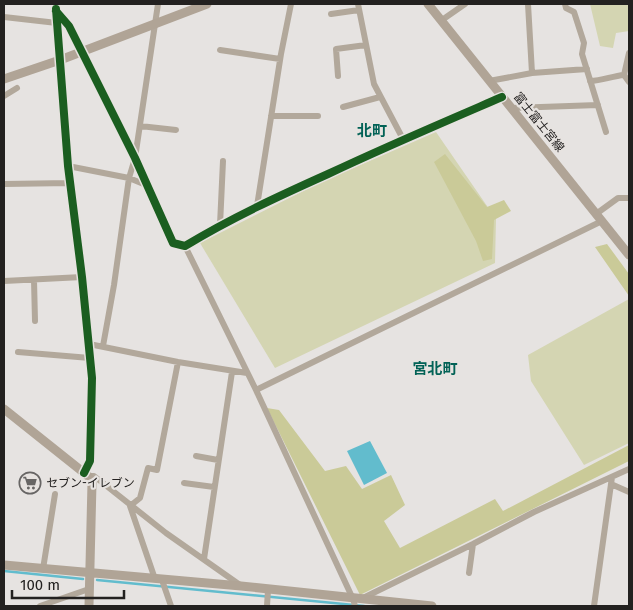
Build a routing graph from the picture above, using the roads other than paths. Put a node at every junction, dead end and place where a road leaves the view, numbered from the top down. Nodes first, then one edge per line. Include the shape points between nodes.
1 (158, 4) edge
2 (207, 4) edge
3 (291, 4) edge
4 (428, 4) edge
5 (465, 4) edge
6 (528, 4) edge
7 (566, 4) edge
8 (56, 7) edge
9 (359, 7) edge
10 (331, 14) dead end
11 (4, 17) edge
12 (442, 20) junction
13 (57, 23) junction
14 (156, 24) junction
15 (366, 45) junction
16 (220, 50) dead end
17 (81, 52) junction
18 (629, 53) edge
19 (280, 59) junction
20 (60, 60) junction
21 (587, 69) junction
22 (532, 73) junction
23 (338, 76) dead end
24 (624, 76) junction
25 (4, 78) edge
26 (489, 80) junction
27 (590, 81) junction
28 (629, 82) edge
29 (17, 88) dead end
30 (4, 96) edge
31 (380, 97) junction
32 (502, 97) junction
33 (598, 106) junction
34 (343, 107) dead end
35 (512, 108) junction
36 (271, 116) junction
37 (318, 116) dead end
38 (140, 126) junction
39 (176, 130) dead end
40 (606, 132) dead end
41 (403, 139) junction
42 (135, 158) junction
43 (223, 161) dead end
44 (68, 166) junction
45 (129, 178) junction
46 (70, 183) junction
47 (4, 184) edge
48 (146, 184) junction
49 (629, 198) edge
50 (257, 206) junction
51 (599, 218) junction
52 (220, 225) junction
53 (185, 246) junction
54 (629, 255) edge
55 (82, 278) junction
56 (34, 280) junction
57 (4, 281) edge
58 (35, 321) dead end
59 (89, 344) junction
60 (102, 346) junction
61 (18, 352) dead end
62 (90, 358) junction
63 (178, 362) junction
64 (232, 372) junction
65 (247, 373) junction
66 (256, 390) junction
67 (4, 409) edge
68 (196, 456) dead end
69 (218, 460) junction
70 (629, 469) edge
71 (86, 474) junction
72 (612, 476) junction
73 (184, 483) dead end
74 (611, 484) junction
75 (214, 487) junction
76 (629, 492) edge
77 (55, 494) dead end
78 (130, 506) junction
79 (473, 544) junction
80 (204, 559) junction
81 (4, 565) edge
82 (43, 569) junction
83 (469, 572) dead end
84 (90, 573) junction
85 (161, 583) junction
86 (241, 586) junction
87 (89, 589) junction
88 (267, 597) edge
89 (355, 601) edge
90 (40, 606) edge
91 (89, 606) edge
92 (170, 606) edge
93 (432, 606) edge
94 (594, 606) edge

1 - 14 street
2 - 14 street
3 - 19 street
4 - 12 street, 富士富士宮線
5 - 12 street
6 - 22 street
7 - 21 street via 566,8 574,12 584,43 582,54
8 - 13 street
8 - 17 street
9 - 10 street
9 - 15 street
11 - 13 street
12 - 26 street, 富士富士宮線
13 - 20 street
14 - 17 street
14 - 38 street
15 - 23 street via 336,49
15 - 31 street
16 - 19 street
17 - 20 street
17 - 42 street
18 - 24 street
19 - 36 street
20 - 25 street
20 - 44 street
21 - 22 street
21 - 27 street
22 - 26 street
24 - 27 street
24 - 28 street
26 - 32 street, 富士富士宮線
27 - 33 street
29 - 30 street
31 - 34 street
31 - 41 street
32 - 35 street, 富士富士宮線
32 - 41 street
33 - 35 street
33 - 40 street
35 - 51 street, 富士富士宮線
36 - 37 street
36 - 50 street
38 - 39 street
38 - 42 street
41 - 50 street
42 - 45 street
42 - 48 street
43 - 52 street
44 - 45 street
44 - 46 street
45 - 48 street
45 - 60 street
46 - 47 street
46 - 55 street
48 - 53 street via 173,243
49 - 51 street via 618,198
50 - 52 street
51 - 54 street, 富士富士宮線
51 - 66 street
52 - 53 street
53 - 65 street
55 - 56 street
55 - 59 street
56 - 57 street
56 - 58 street
59 - 60 street
59 - 62 street
60 - 63 street
61 - 62 street
62 - 71 street via 90,461
63 - 64 street
63 - 78 street via 157,470 148,468 140,498
64 - 65 street
64 - 69 street
65 - 66 street
66 - 89 street
67 - 71 street
68 - 69 street
69 - 75 street
70 - 72 street
71 - 78 street via 94,476
71 - 84 street via 93,491
72 - 74 street
72 - 79 street
73 - 75 street
74 - 76 street
74 - 94 street
75 - 80 street
77 - 82 street
78 - 80 street
78 - 85 street
79 - 83 street
79 - 89 street
80 - 86 street
81 - 82 street
82 - 84 street
84 - 85 street
84 - 87 street
85 - 86 street
85 - 92 street
86 - 88 street
87 - 90 street
87 - 91 street
88 - 89 street
89 - 93 street

